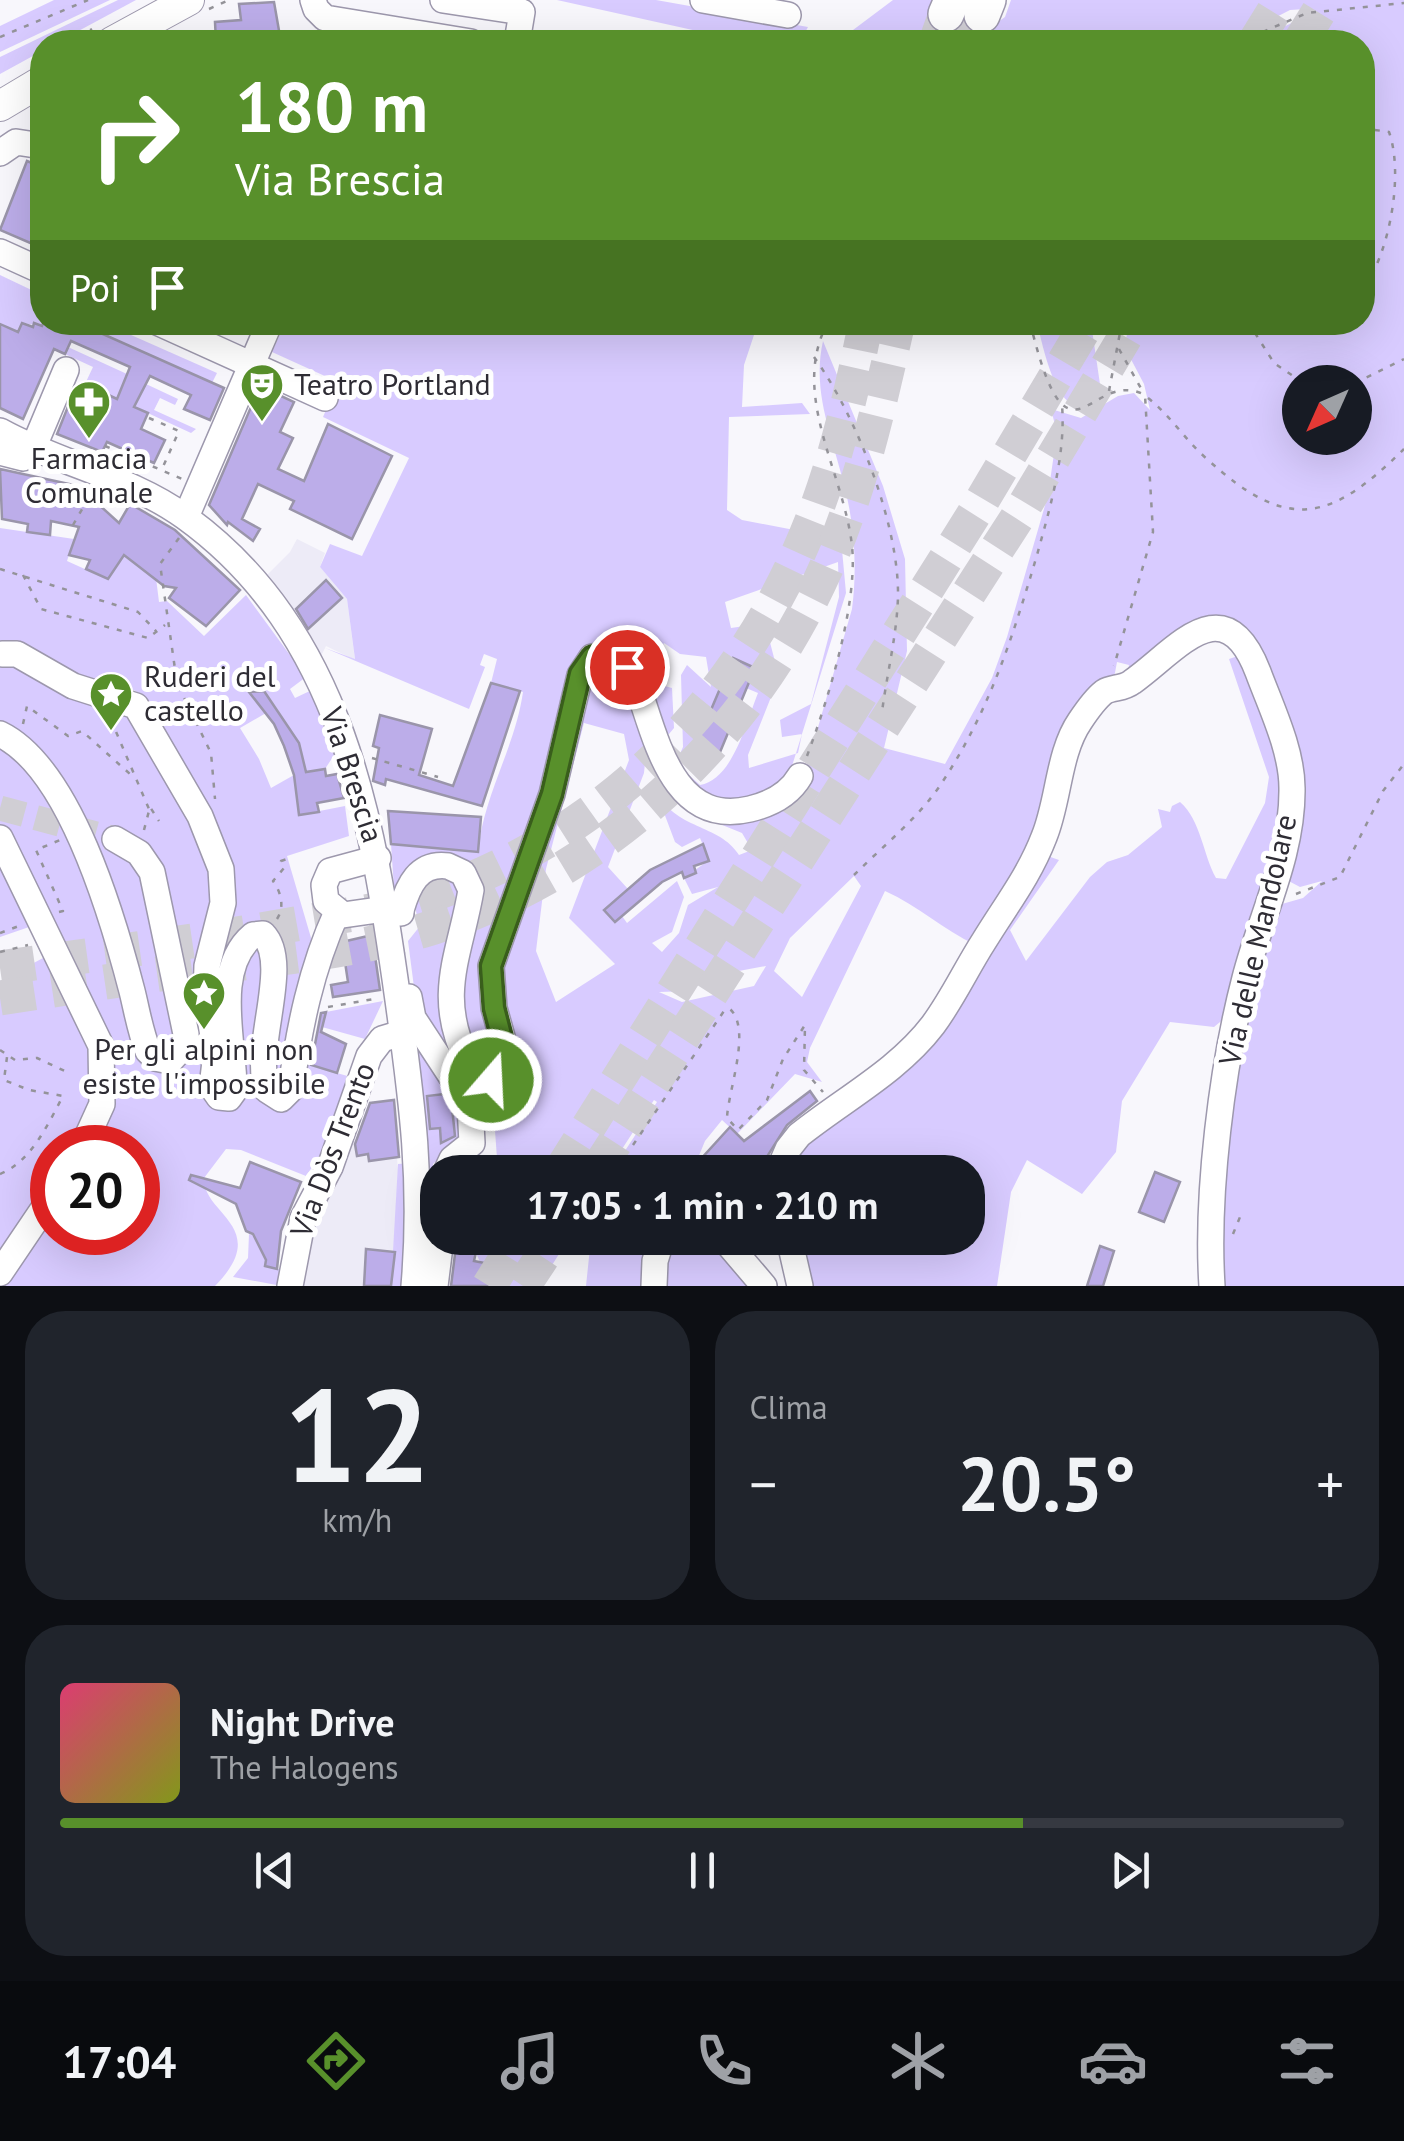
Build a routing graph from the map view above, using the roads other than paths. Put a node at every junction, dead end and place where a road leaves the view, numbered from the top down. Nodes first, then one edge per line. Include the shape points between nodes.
1 (189, 0) edge
2 (313, 0) edge
3 (443, 0) edge
4 (707, 0) edge
5 (775, 9) edge
6 (134, 30) edge
7 (356, 30) edge
8 (520, 30) edge
9 (30, 88) edge
10 (0, 106) edge
11 (30, 144) edge
12 (0, 153) edge
13 (0, 252) edge
14 (30, 266) edge
15 (185, 335) edge
16 (264, 335) edge
17 (250, 365) junction
18 (66, 370) dead end
19 (325, 398) dead end
20 (0, 431) edge
21 (34, 448) junction
22 (0, 452) edge
23 (181, 529) junction
24 (2, 654) edge
25 (10, 731) edge
26 (800, 776) road end
27 (0, 838) edge
28 (128, 838) road end
29 (378, 858) junction
30 (393, 910) junction
31 (336, 912) junction
32 (402, 1033) junction
33 (92, 1125) edge
34 (457, 1155) edge
35 (785, 1155) edge
36 (30, 1229) edge
37 (439, 1255) edge
38 (657, 1255) edge
39 (738, 1255) edge
40 (793, 1255) edge
41 (0, 1273) edge
42 (290, 1286) edge
43 (414, 1286) edge
44 (434, 1286) edge
45 (654, 1286) edge
46 (764, 1286) edge
47 (800, 1286) edge
48 (1212, 1286) edge

1 - 6 main road
2 - 7 street via 325,18
3 - 8 street via 522,12
4 - 5 street
9 - 10 main road
11 - 12 street via 9,144
13 - 14 street
15 - 17 street
16 - 17 street
17 - 19 street
17 - 23 street
18 - 21 street
20 - 21 street, Via Brescia
21 - 22 street via 23,458
21 - 23 street, Via Brescia via 140,492
23 - 29 street, Via Brescia via 268,599 311,663 340,723
24 - 31 street via 17,654 73,686 136,706 200,816 224,891 206,995 216,1054 212,1087 224,1100 234,1091 227,998 243,944 263,934 272,947 262,1063 267,1090 284,1097
25 - 28 street via 51,780 76,829 148,1051 170,1061 186,1034 156,888
26 - 30 street via 778,799 749,810 698,802 665,766 627,667 608,655 592,657 580,674 552,794 491,966 508,1062 498,1078 472,1070 449,1001 468,880 448,866 428,867
27 - 33 street via 101,1046 102,1104
29 - 30 street, Via Brescia
29 - 31 street via 330,870 326,901
30 - 31 street
30 - 32 street, Via Brescia
30 - 34 street via 412,1018 470,1105 472,1143
32 - 42 street, Via Dòs Trento via 382,1039 369,1056 330,1167 302,1218
32 - 43 street, Via Brescia via 419,1171
35 - 48 street, Via delle Mandolare via 799,1135 888,1070 946,1006 1028,878 1072,735 1106,690 1129,685 1180,641 1212,628 1232,634 1246,648 1290,763 1290,826 1246,974 1227,1069
36 - 41 street
37 - 44 street
38 - 45 street
39 - 46 street
40 - 47 street

